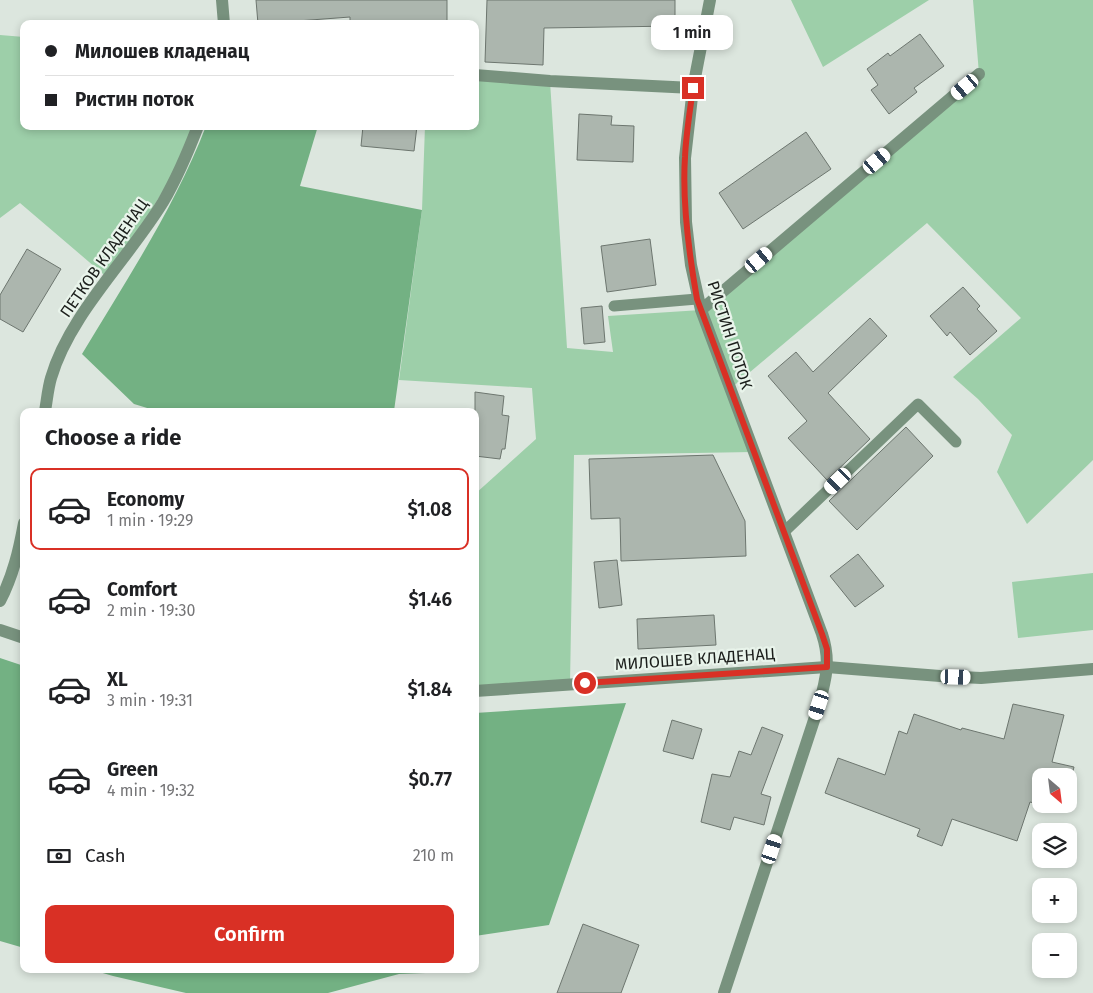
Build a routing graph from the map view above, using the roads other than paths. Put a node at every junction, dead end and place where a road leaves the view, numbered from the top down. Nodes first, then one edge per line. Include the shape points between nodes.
1 (222, 0) edge
2 (710, 0) edge
3 (224, 20) edge
4 (979, 74) dead end
5 (479, 75) edge
6 (693, 88) junction
7 (196, 130) edge
8 (699, 304) junction
9 (614, 306) dead end
10 (46, 408) edge
11 (956, 442) dead end
12 (784, 532) junction
13 (20, 543) edge
14 (0, 601) edge
15 (0, 630) edge
16 (20, 637) edge
17 (827, 667) junction
18 (1093, 669) edge
19 (479, 691) edge
20 (724, 993) edge

1 - 3 street
2 - 6 street, РИСТИН ПОТОК
4 - 8 street
5 - 6 street
6 - 8 street, РИСТИН ПОТОК via 685,158 686,222
7 - 10 street, ПЕТКОВ КЛАДЕНАЦ via 163,201 80,316 63,347 51,377
8 - 9 lane
8 - 12 street, РИСТИН ПОТОК
11 - 12 lane via 918,404
12 - 17 street, РИСТИН ПОТОК via 827,649
13 - 14 street
15 - 16 street
17 - 18 street, МИЛОШЕВ КЛАДЕНАЦ via 981,678
17 - 19 street, МИЛОШЕВ КЛАДЕНАЦ
17 - 20 street via 819,705

